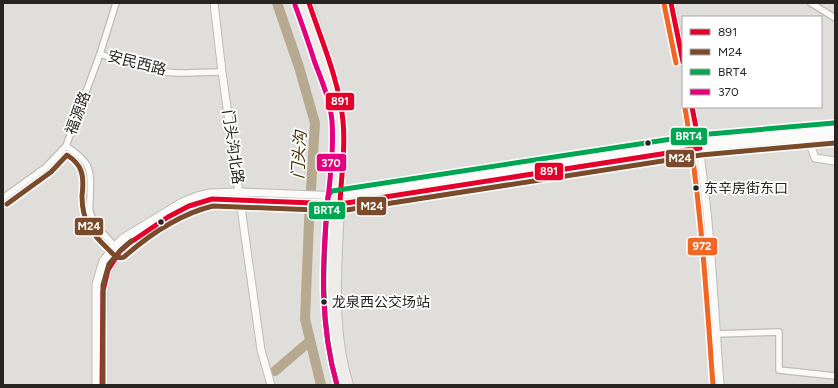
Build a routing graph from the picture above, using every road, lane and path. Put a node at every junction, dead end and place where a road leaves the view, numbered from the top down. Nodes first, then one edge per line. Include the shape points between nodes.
1 (116, 3) edge
2 (214, 3) edge
3 (302, 3) edge
4 (309, 3) edge
5 (671, 3) edge
6 (811, 3) edge
7 (835, 18) edge
8 (100, 54) junction
9 (682, 57) edge
10 (222, 72) junction
11 (692, 108) edge
12 (835, 130) edge
13 (835, 136) edge
14 (808, 138) junction
15 (699, 145) junction
16 (66, 146) junction
17 (835, 161) edge
18 (239, 196) junction
19 (3, 198) edge
20 (337, 200) junction
21 (117, 249) junction
22 (716, 334) junction
23 (835, 376) edge
24 (96, 385) edge
25 (102, 385) edge
26 (271, 385) edge
27 (344, 385) edge
28 (349, 385) edge
29 (720, 385) edge

1 - 8 street, 福源路
2 - 10 street, 门头沟北路
3 - 20 main road via 337,106 340,143
4 - 20 main road via 341,106 344,148
5 - 9 street
6 - 7 street
8 - 10 street, 安民西路 via 153,70 178,73
8 - 16 street, 福源路
10 - 18 street, 门头沟北路
11 - 15 street
12 - 15 street
13 - 14 street
14 - 15 street
14 - 17 street via 815,158
15 - 20 street
15 - 22 street via 708,221
16 - 19 street, 福源路 via 46,167
16 - 21 street via 81,156 88,166 89,208 92,220
18 - 20 street
18 - 21 street via 198,202
18 - 26 street, 门头沟北路 via 261,350
20 - 27 main road via 330,278 332,323 339,372
20 - 28 main road via 338,323
21 - 24 street via 103,261 96,284
21 - 25 street via 103,291
22 - 23 street via 779,332 779,370
22 - 29 street

